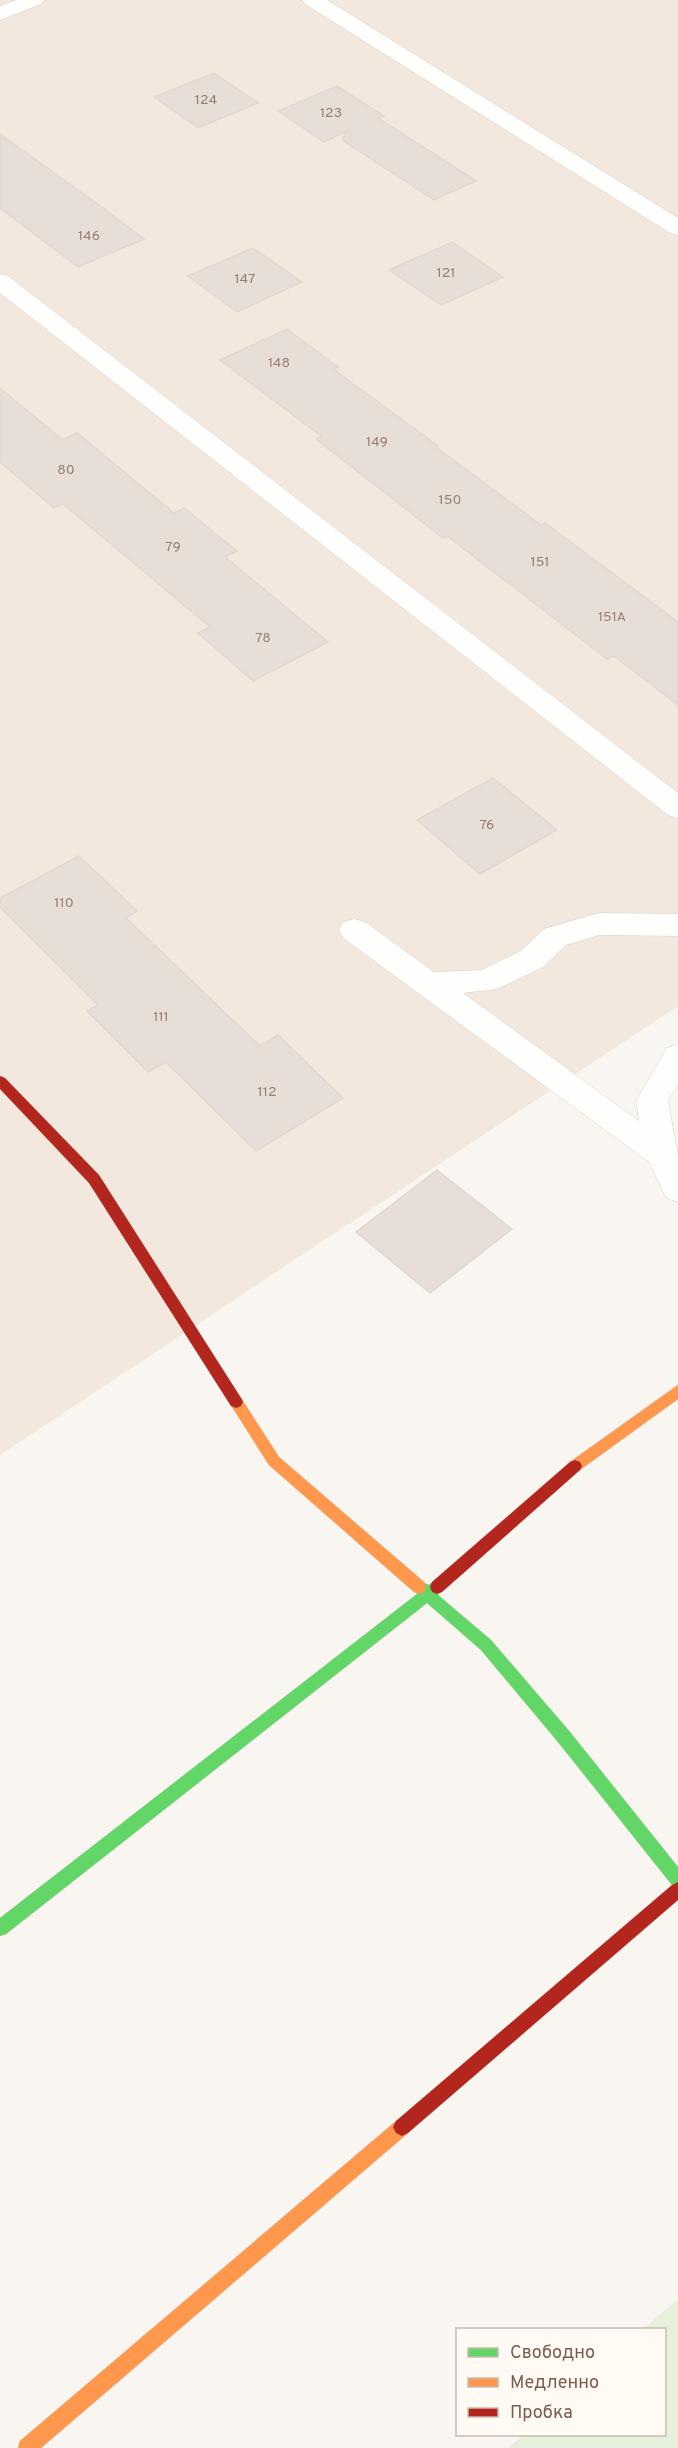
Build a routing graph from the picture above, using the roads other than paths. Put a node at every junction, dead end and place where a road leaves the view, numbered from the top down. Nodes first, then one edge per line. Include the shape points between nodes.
1 (34, 0) edge
2 (312, 0) edge
3 (0, 14) edge
4 (678, 228) edge
5 (0, 281) edge
6 (678, 808) edge
7 (678, 926) edge
8 (354, 930) dead end
9 (428, 984) junction
10 (678, 1056) edge
11 (0, 1081) edge
12 (661, 1154) junction
13 (678, 1189) edge
14 (678, 1391) edge
15 (429, 1595) junction
16 (678, 1880) edge
17 (678, 1890) edge
18 (0, 1928) edge
19 (27, 2448) edge

1 - 3 street
2 - 4 street
5 - 6 street
7 - 9 street via 599,924 555,937 532,959 486,981
8 - 9 street
9 - 12 street
10 - 12 street via 652,1101
11 - 15 street via 94,1179 274,1461
12 - 13 street
14 - 15 street via 586,1456
15 - 16 street via 486,1645
15 - 18 street
17 - 19 street

